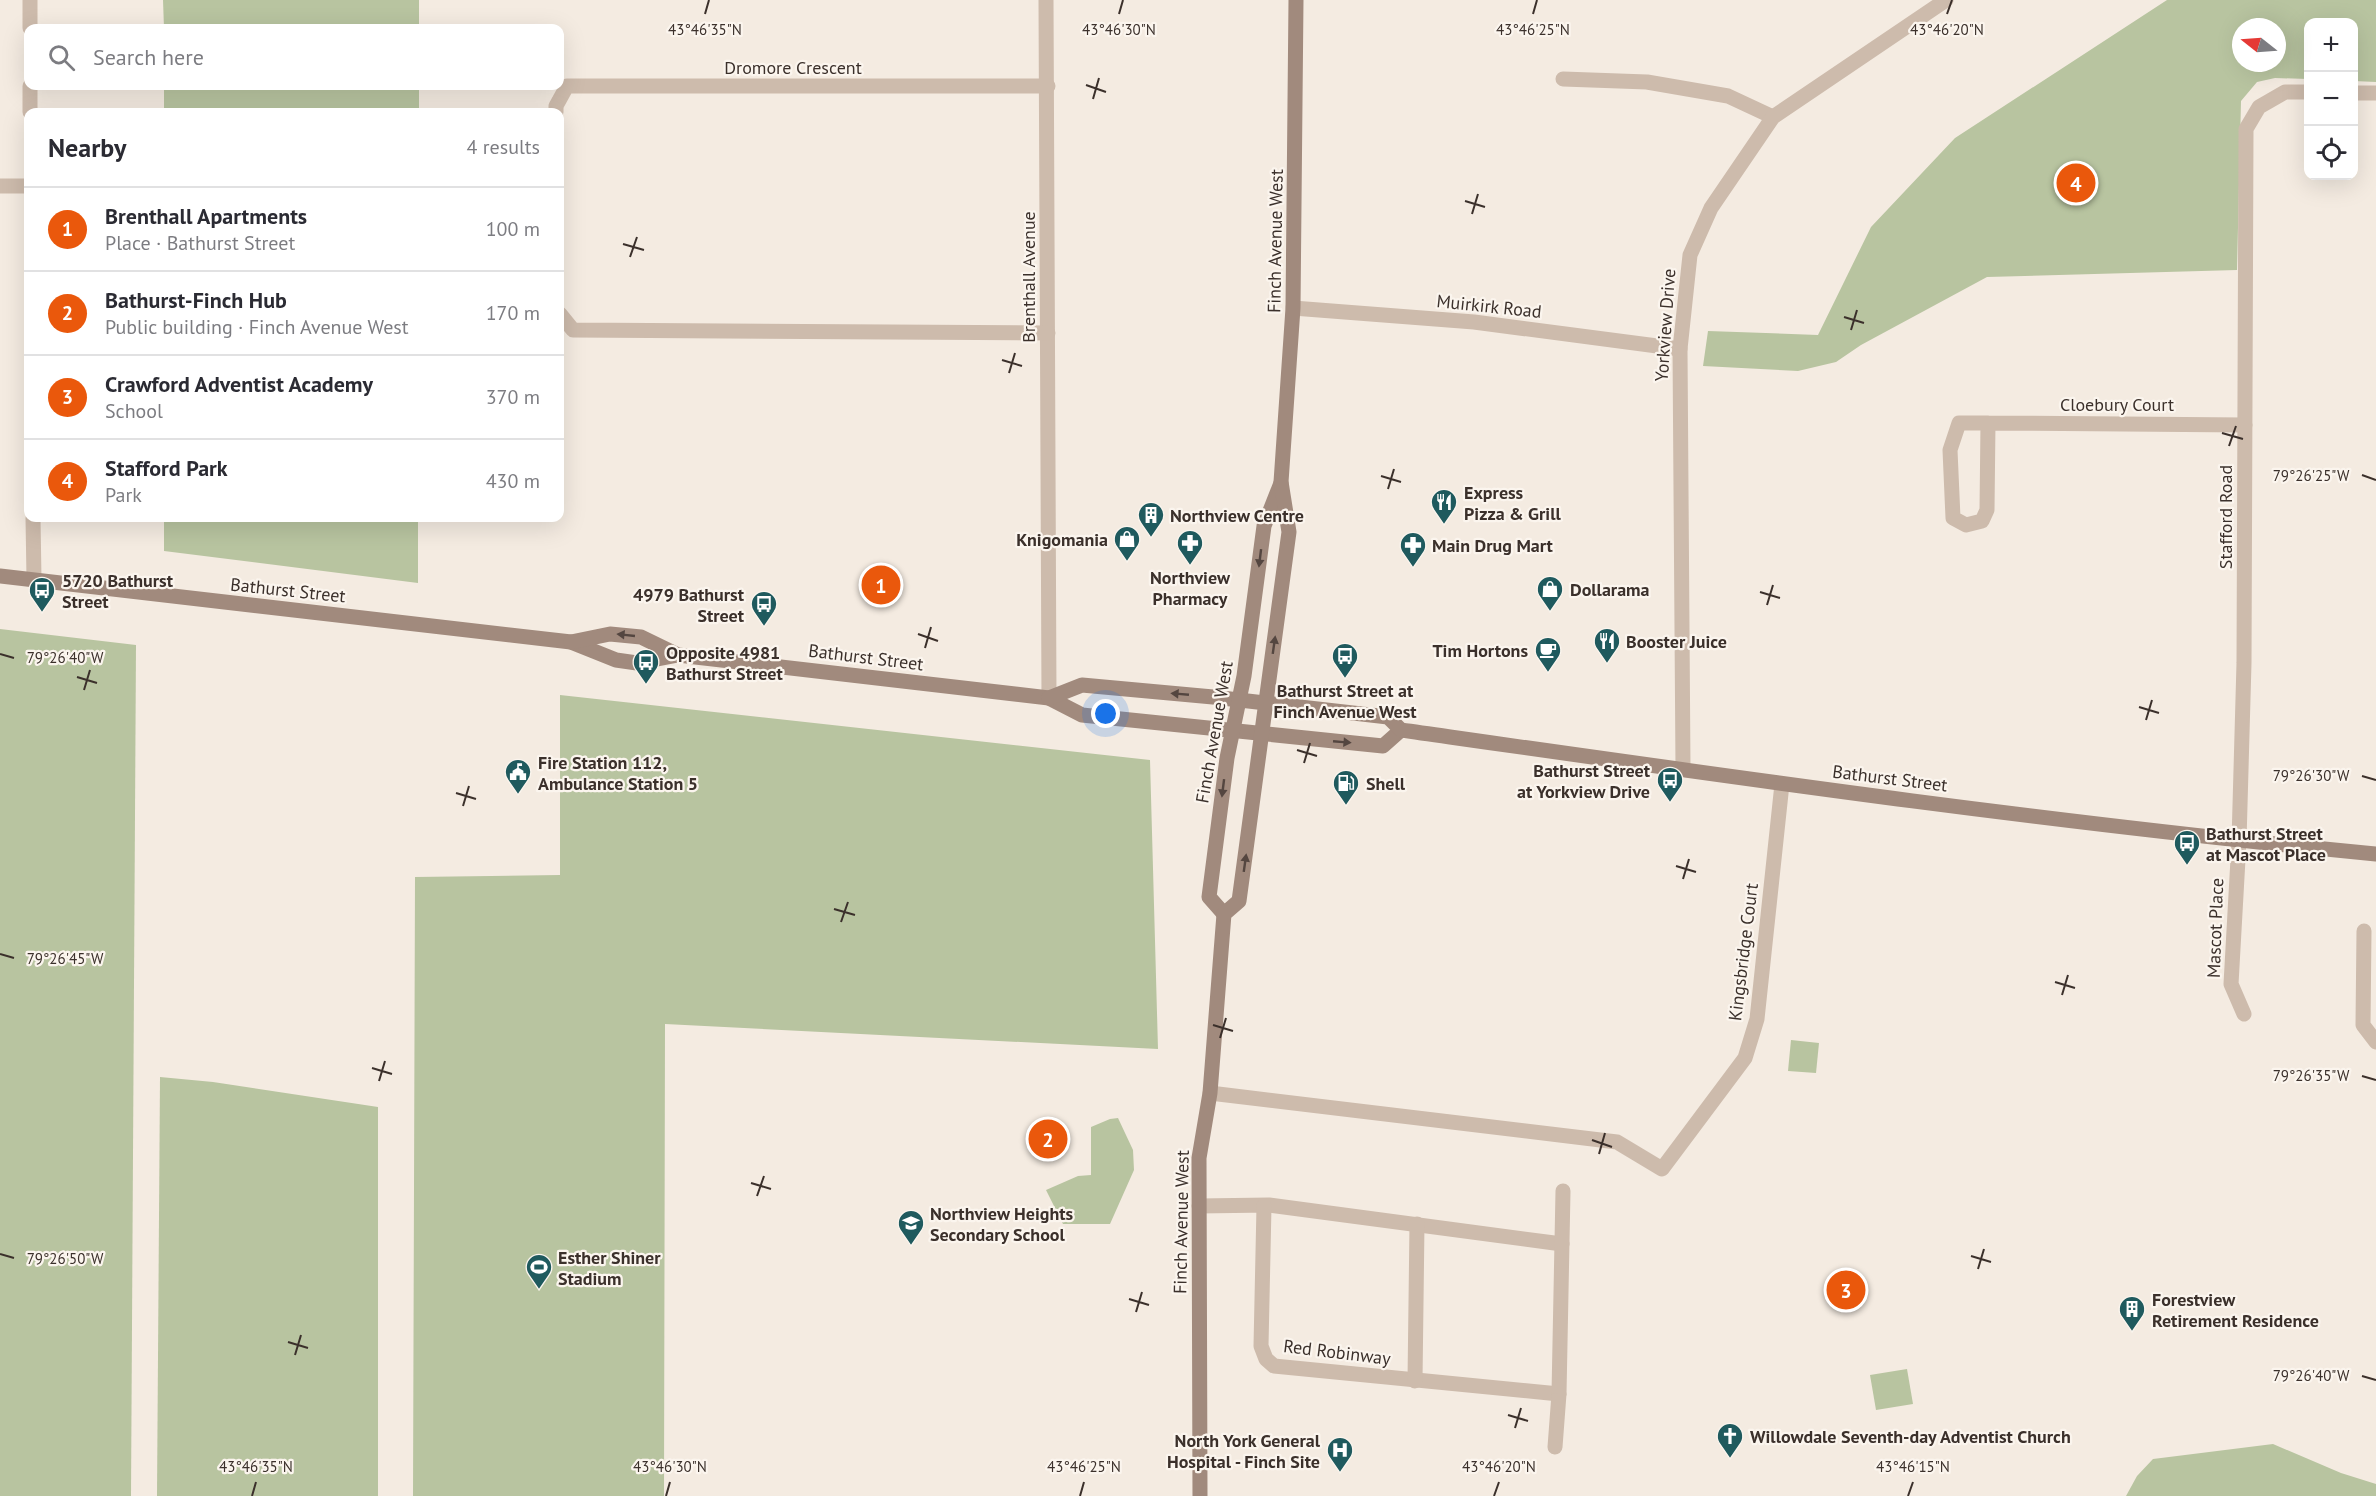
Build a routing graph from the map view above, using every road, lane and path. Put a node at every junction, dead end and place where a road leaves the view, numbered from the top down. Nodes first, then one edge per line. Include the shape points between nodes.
1 (30, 0) edge
2 (1046, 0) edge
3 (1296, 0) edge
4 (1946, 0) edge
5 (30, 24) edge
6 (1563, 78) dead end
7 (1048, 87) junction
8 (30, 90) edge
9 (2304, 92) edge
10 (2358, 93) edge
11 (2376, 93) edge
12 (30, 108) edge
13 (556, 108) edge
14 (1773, 117) junction
15 (0, 186) edge
16 (24, 186) edge
17 (1293, 308) junction
18 (564, 319) edge
19 (1048, 333) junction
20 (1680, 349) junction
21 (1988, 423) junction
22 (2245, 425) junction
23 (1281, 482) junction
24 (33, 522) edge
25 (0, 576) edge
26 (34, 579) junction
27 (571, 642) junction
28 (678, 655) junction
29 (1049, 698) junction
30 (1238, 700) junction
31 (1266, 703) junction
32 (1401, 730) junction
33 (1233, 731) junction
34 (1263, 734) junction
35 (1683, 769) junction
36 (1782, 784) junction
37 (2239, 841) junction
38 (2376, 854) edge
39 (1224, 914) junction
40 (2364, 931) dead end
41 (2244, 1014) dead end
42 (2376, 1042) edge
43 (1210, 1093) junction
44 (1563, 1191) dead end
45 (1198, 1206) junction
46 (1264, 1206) junction
47 (1417, 1224) junction
48 (1562, 1244) junction
49 (1415, 1381) junction
50 (1559, 1394) junction
51 (1555, 1447) dead end
52 (1200, 1496) edge

1 - 5 street
2 - 7 street, Brenthall Avenue
3 - 17 main road, Finch Avenue West
4 - 14 street, Yorkview Drive
6 - 14 street via 1647,82 1728,96
7 - 13 street, Dromore Crescent via 567,86
7 - 19 street, Brenthall Avenue
8 - 12 street
9 - 22 street, Stafford Road via 2285,92 2259,107 2246,129
10 - 11 street
14 - 20 street, Yorkview Drive via 1711,208 1690,255
15 - 16 street
17 - 20 street, Muirkirk Road via 1474,322
17 - 23 main road, Finch Avenue West
18 - 19 street via 573,330
19 - 29 street, Brenthall Avenue
20 - 35 street, Yorkview Drive
21 - 21 street, Cloebury Court via 1959,423 1950,450 1953,518 1966,525 1982,521 1987,510
21 - 22 street, Cloebury Court
22 - 37 street, Stafford Road
23 -> 30 main road, Finch Avenue West via 1264,526
31 -> 23 main road, Finch Avenue West via 1289,532
24 - 26 street
25 - 26 main road, Bathurst Street
26 - 27 main road, Bathurst Street
27 - 28 main road, Bathurst Street via 616,660 637,663
28 -> 27 main road, Bathurst Street via 640,637 610,634
28 - 29 main road, Bathurst Street
30 -> 29 main road, Bathurst Street via 1082,685
29 - 33 main road, Bathurst Street via 1082,715
30 - 31 main road, Bathurst Street
30 - 33 main road, Finch Avenue West
31 - 32 main road, Bathurst Street via 1388,717
31 - 34 main road, Finch Avenue West
34 -> 32 main road, Bathurst Street via 1383,746
32 - 35 main road, Bathurst Street
33 - 34 main road, Bathurst Street
33 -> 39 main road, Finch Avenue West via 1209,897
39 -> 34 main road, Finch Avenue West via 1239,901
35 - 36 main road, Bathurst Street
36 - 37 main road, Bathurst Street
36 - 43 street, Kingsbridge Court via 1757,1019 1744,1058 1662,1169 1617,1142
37 - 38 main road, Bathurst Street
37 - 41 street, Mascot Place via 2230,984
39 - 43 main road, Finch Avenue West
40 - 42 street via 2363,1025
43 - 45 main road, Finch Avenue West via 1199,1158
44 - 48 street
45 - 46 street
45 - 52 main road, Finch Avenue West
46 - 47 street
46 - 49 street, Red Robinway via 1261,1346 1266,1359 1282,1368
47 - 48 street
47 - 49 street
48 - 50 street
49 - 50 street, Red Robinway
50 - 51 street

